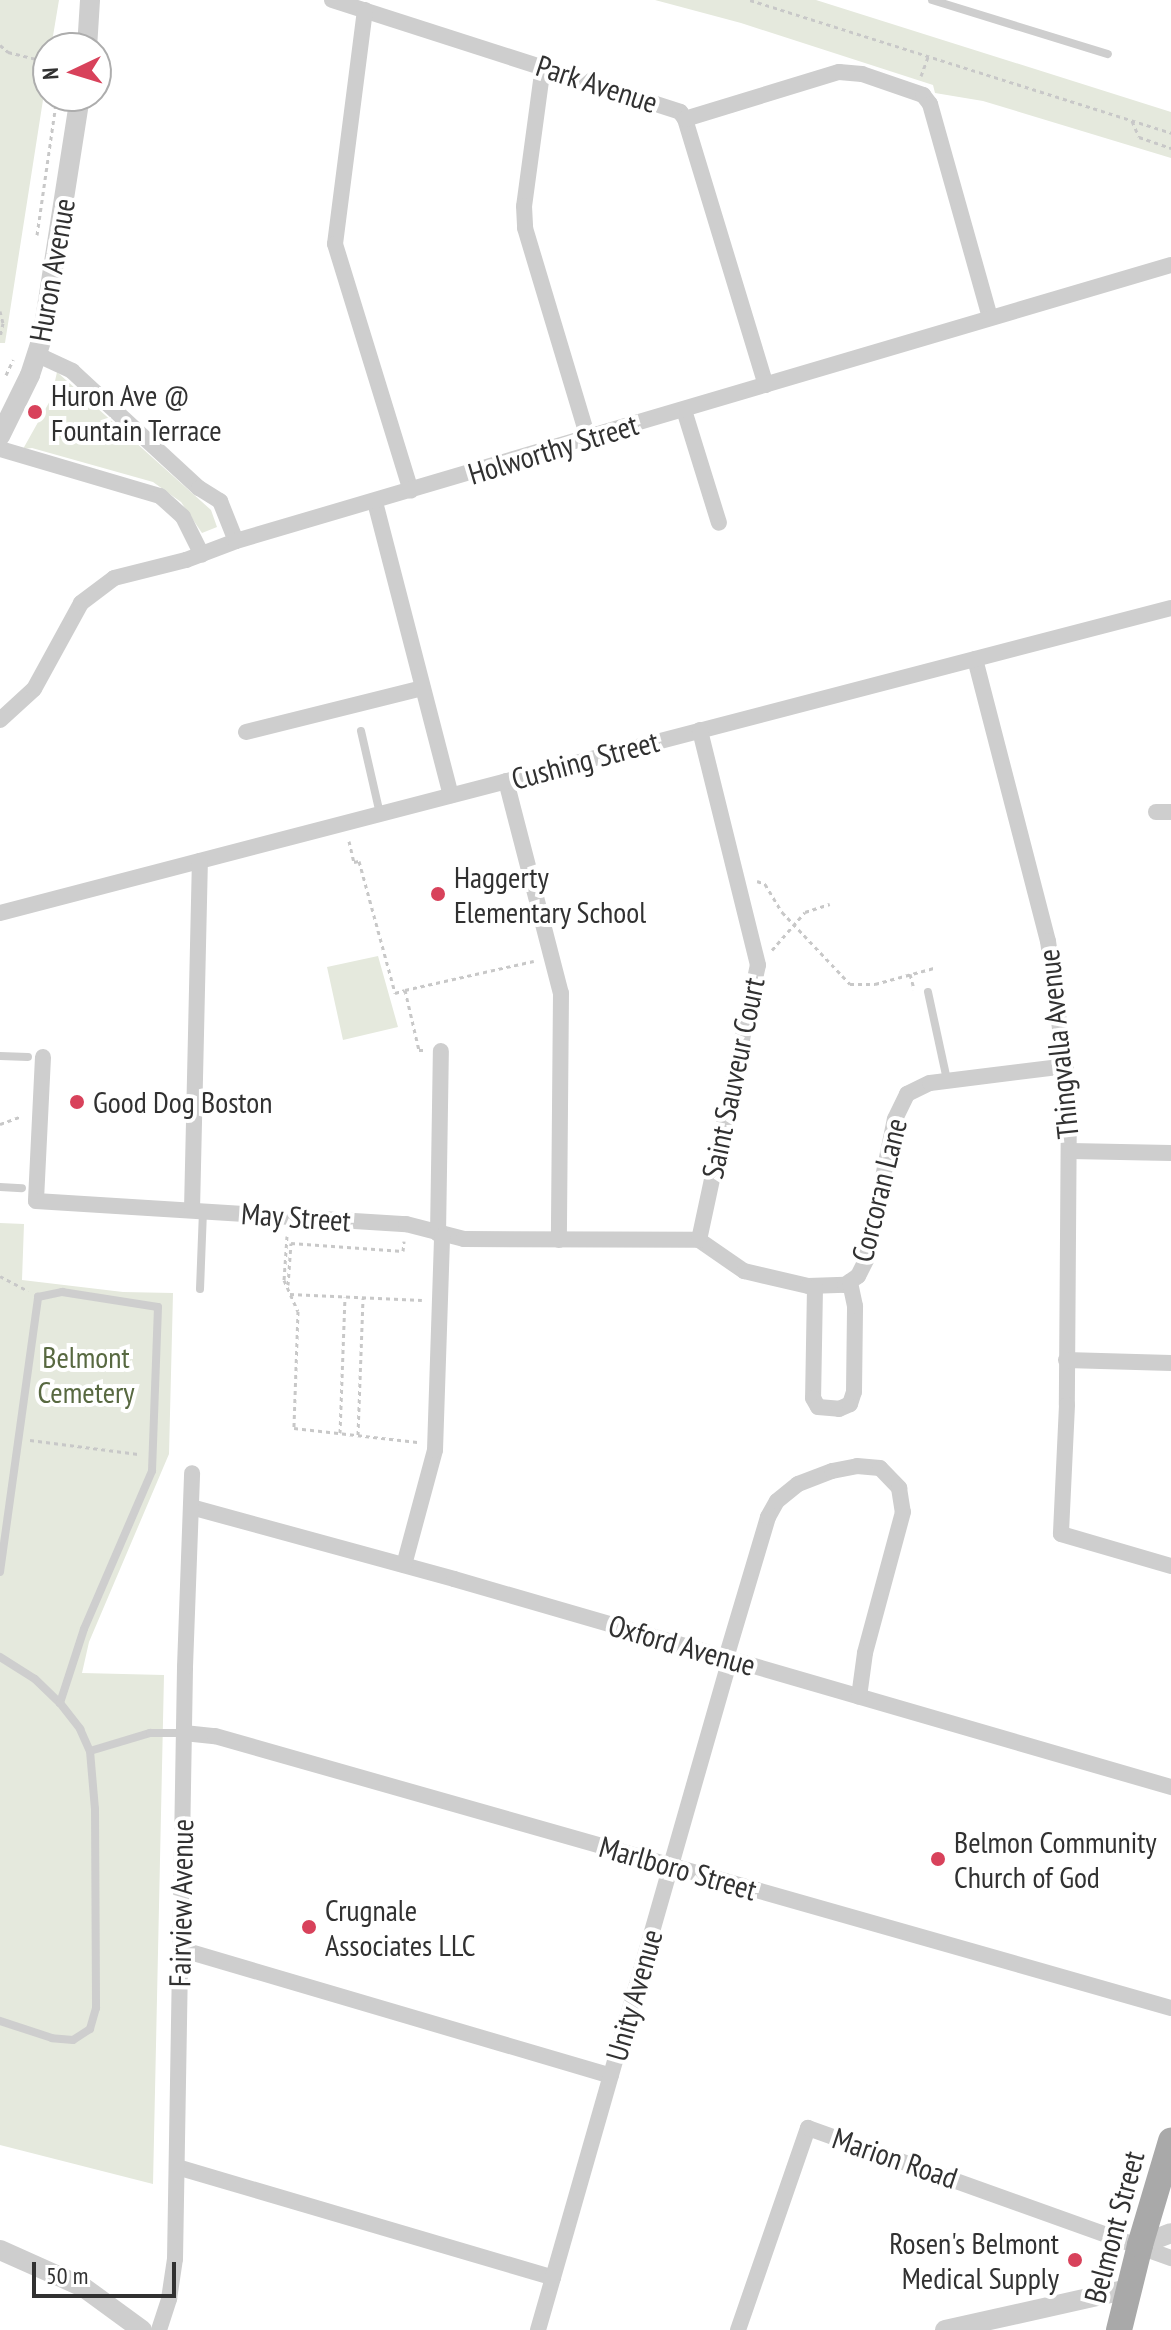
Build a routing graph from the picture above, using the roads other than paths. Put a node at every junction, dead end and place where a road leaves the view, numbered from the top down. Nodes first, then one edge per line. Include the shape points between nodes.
1 (101, 0) edge
2 (332, 0) edge
3 (932, 0) edge
4 (967, 4) edge
5 (91, 10) edge
6 (365, 10) junction
7 (89, 32) edge
8 (1108, 54) dead end
9 (543, 66) junction
10 (77, 112) edge
11 (685, 119) junction
12 (1171, 265) edge
13 (990, 318) junction
14 (38, 355) junction
15 (766, 385) junction
16 (684, 410) junction
17 (0, 436) edge
18 (588, 438) junction
19 (0, 449) edge
20 (411, 491) junction
21 (375, 502) junction
22 (719, 523) dead end
23 (236, 541) junction
24 (202, 555) junction
25 (1171, 608) edge
26 (975, 659) junction
27 (423, 688) junction
28 (0, 720) edge
29 (700, 730) junction
30 (361, 731) dead end
31 (246, 732) dead end
32 (506, 781) junction
33 (451, 795) junction
34 (380, 814) junction
35 (200, 861) junction
36 (0, 913) edge
37 (928, 992) dead end
38 (441, 1051) road end
39 (0, 1056) edge
40 (36, 1057) joint
41 (1066, 1066) junction
42 (947, 1081) junction
43 (1070, 1151) junction
44 (1171, 1153) edge
45 (0, 1187) edge
46 (22, 1188) dead end
47 (198, 1210) junction
48 (440, 1235) junction
49 (559, 1240) junction
50 (699, 1240) junction
51 (850, 1282) junction
52 (815, 1287) junction
53 (200, 1289) dead end
54 (1066, 1360) junction
55 (1171, 1363) edge
56 (192, 1473) dead end
57 (191, 1507) junction
58 (404, 1565) junction
59 (1171, 1566) edge
60 (0, 1572) edge
61 (0, 1657) edge
62 (728, 1659) junction
63 (859, 1697) junction
64 (60, 1703) junction
65 (184, 1733) junction
66 (90, 1751) junction
67 (1171, 1787) edge
68 (671, 1866) junction
69 (180, 1949) junction
70 (1171, 2008) edge
71 (0, 2021) edge
72 (611, 2076) junction
73 (1171, 2141) edge
74 (177, 2167) junction
75 (1171, 2233) edge
76 (1140, 2245) junction
77 (0, 2250) edge
78 (1171, 2258) edge
79 (553, 2278) junction
80 (1129, 2289) junction
81 (142, 2330) edge
82 (159, 2330) edge
83 (538, 2330) edge
84 (738, 2330) edge
85 (945, 2330) edge
86 (1119, 2330) edge

1 - 5 street
2 - 6 street, Park Avenue
3 - 4 lane
4 - 8 lane
5 - 7 street
6 - 9 street, Park Avenue
6 - 20 street via 335,244
9 - 11 street, Park Avenue via 676,110
9 - 18 street via 525,228
10 - 14 street, Huron Avenue
11 - 13 street via 839,72 862,74 923,95 930,104
11 - 15 street, Park Avenue
12 - 13 street, Holworthy Street
13 - 15 street, Holworthy Street
14 - 17 street, Huron Avenue
14 - 23 street via 72,371 199,488 220,501
15 - 16 street, Holworthy Street
16 - 18 street, Holworthy Street
16 - 22 street
18 - 20 street, Holworthy Street
19 - 24 street via 160,496 183,517
20 - 21 street, Holworthy Street
21 - 23 street, Holworthy Street
21 - 27 street
23 - 24 street, Holworthy Street
24 - 28 street, Holworthy Street via 114,578 91,593 73,615 34,689
25 - 26 street, Cushing Street
26 - 29 street, Cushing Street
26 - 41 street, Thingvalla Avenue via 1048,941
27 - 31 street
27 - 33 street
29 - 32 street, Cushing Street
29 - 50 street, Saint Sauveur Court via 758,965
30 - 34 lane
32 - 33 street, Cushing Street
32 - 49 street via 561,993
33 - 34 street, Cushing Street
34 - 35 street, Cushing Street
35 - 36 street, Cushing Street
35 - 47 street
37 - 42 lane
38 - 48 street
39 - 40 lane
40 - 47 street, May Street via 36,1201
41 - 42 street, Corcoran Lane
41 - 43 street, Thingvalla Avenue
42 - 51 street, Corcoran Lane via 918,1087 901,1103 868,1254
43 - 44 street
43 - 54 street, Thingvalla Avenue
45 - 46 lane
47 - 48 street, May Street via 406,1224
47 - 53 lane
48 - 49 street, May Street
48 - 58 street via 435,1450
49 - 50 street, May Street
50 - 52 street, Corcoran Lane via 744,1271
51 - 52 street, Corcoran Lane
51 - 52 street via 855,1306 854,1392 850,1404 839,1409 818,1407 813,1398
54 - 55 street
54 - 59 street, Thingvalla Avenue via 1061,1534
56 - 57 street, Fairview Avenue
57 - 58 street, Oxford Avenue
57 - 65 street, Fairview Avenue
58 - 62 street, Oxford Avenue
60 - 64 lane via 38,1297 62,1292 158,1307 152,1471 84,1629
61 - 64 lane
62 - 63 street, Oxford Avenue
62 - 63 street, Unity Avenue via 777,1501 798,1484 832,1471 880,1468 899,1488 903,1512 865,1653
62 - 68 street, Unity Avenue
63 - 67 street, Oxford Avenue
64 - 66 lane
65 - 66 lane via 150,1733
65 - 68 street, Marlboro Street via 215,1736
65 - 69 street, Fairview Avenue
66 - 71 lane via 96,2008 90,2029 79,2038 52,2038
68 - 70 street, Marlboro Street
68 - 72 street, Unity Avenue
69 - 72 street
69 - 74 street, Fairview Avenue
72 - 79 street, Unity Avenue
73 - 76 main road, Belmont Street
74 - 79 street
74 - 82 street, Fairview Avenue via 174,2268
75 - 76 street
76 - 78 street
76 - 80 main road, Belmont Street
76 - 84 street, Marion Road via 808,2128
77 - 81 street via 83,2287
79 - 83 street, Unity Avenue
80 - 85 street
80 - 86 main road, Belmont Street

